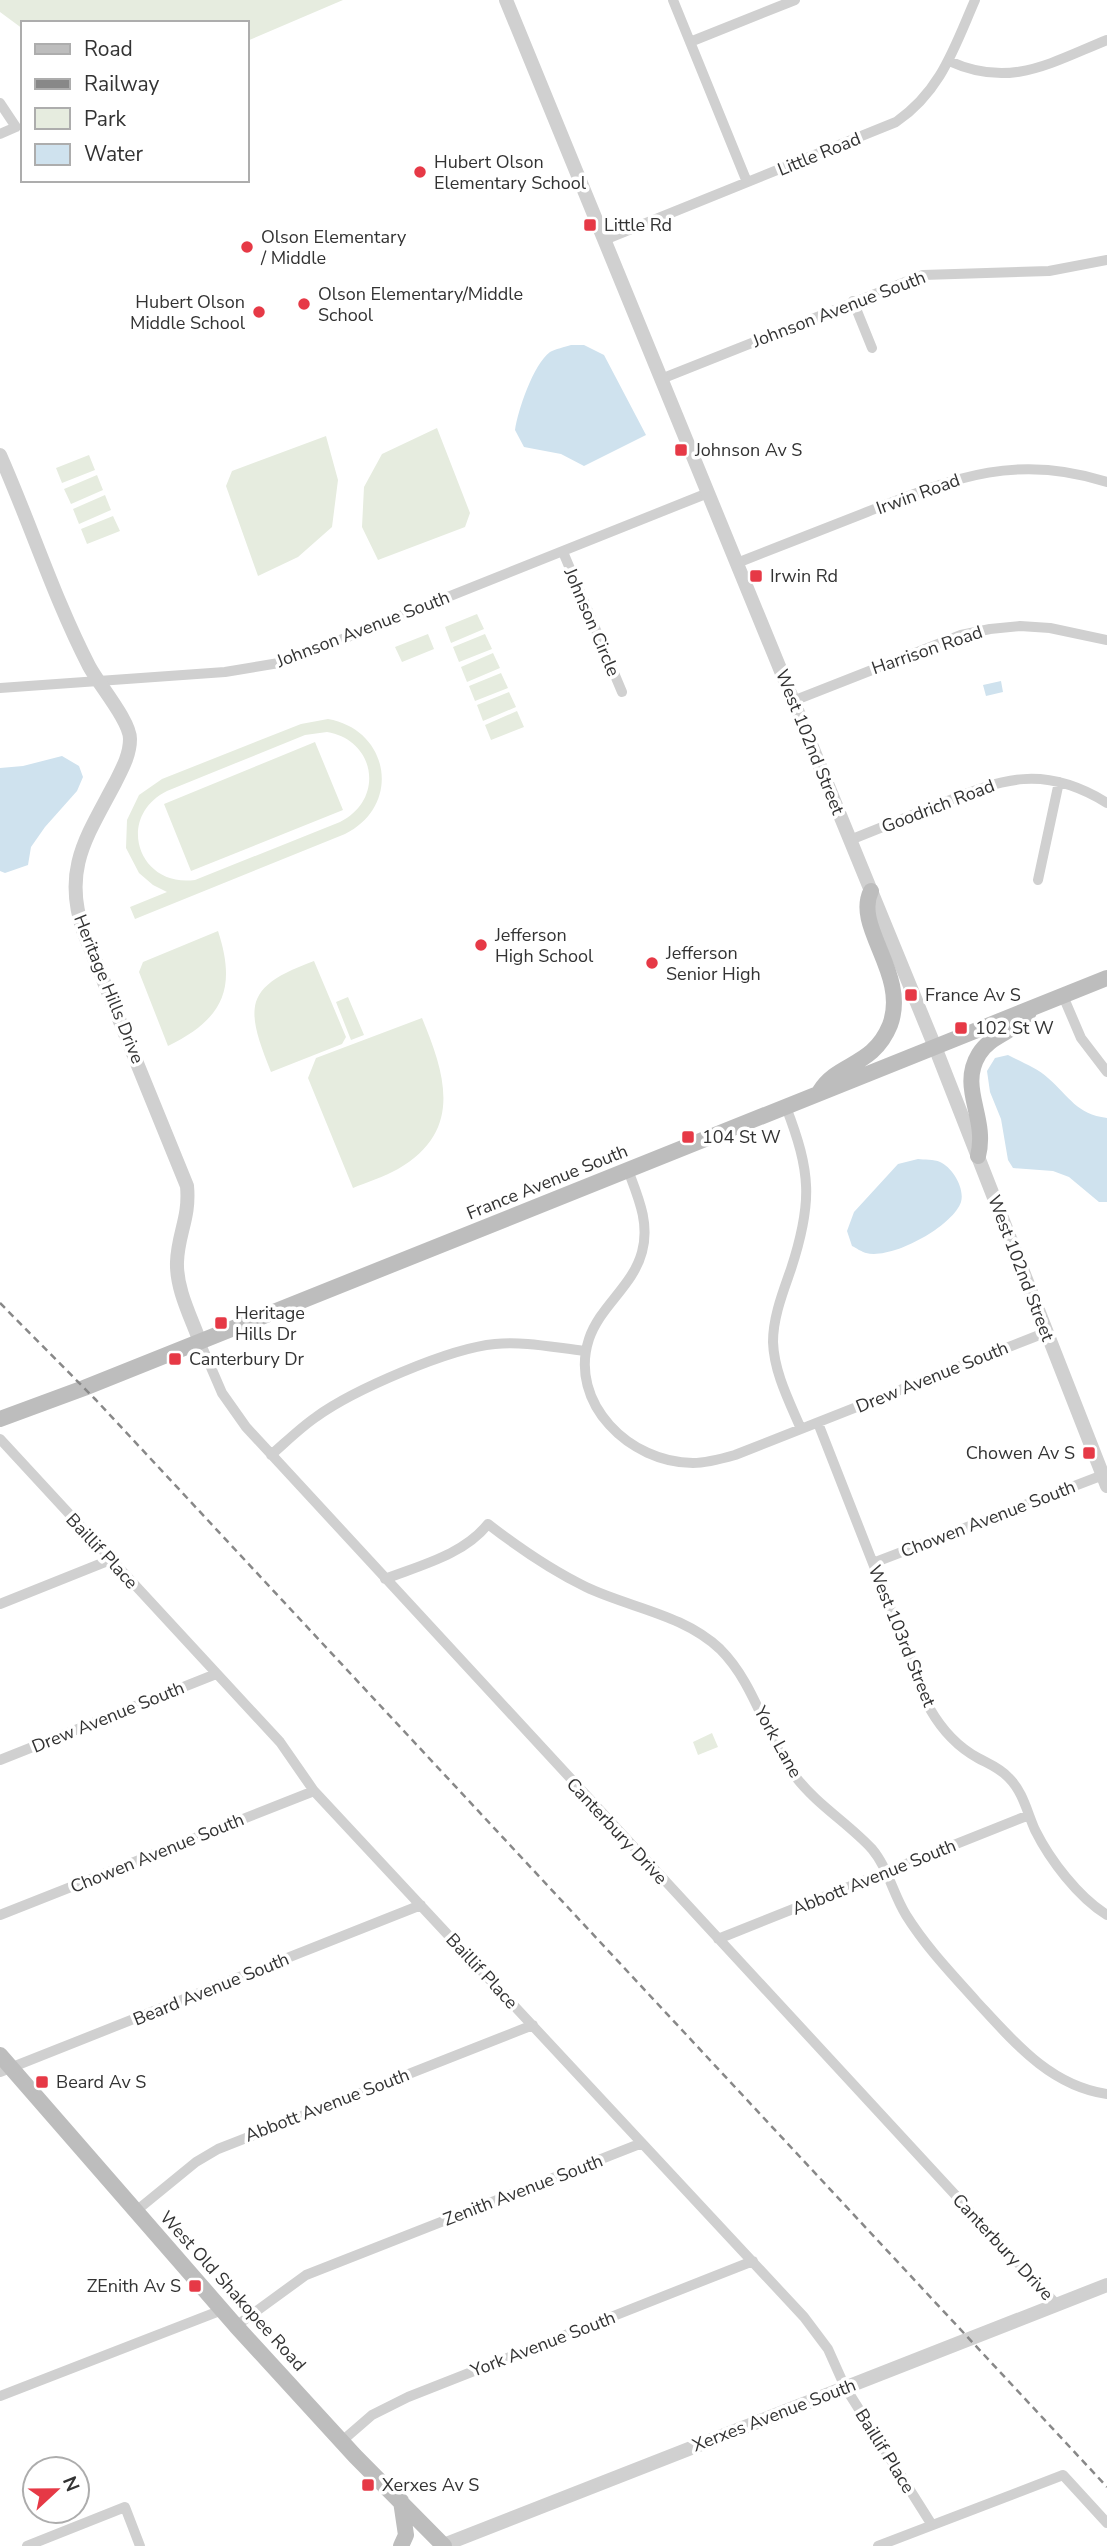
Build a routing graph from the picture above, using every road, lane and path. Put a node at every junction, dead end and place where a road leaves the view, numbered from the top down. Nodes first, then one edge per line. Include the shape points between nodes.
1 (506, 0) edge
2 (673, 0) edge
3 (795, 0) edge
4 (975, 0) edge
5 (1107, 40) edge
6 (690, 43) junction
7 (948, 61) junction
8 (0, 103) edge
9 (0, 134) edge
10 (747, 182) junction
11 (604, 240) junction
12 (1107, 260) edge
13 (853, 301) junction
14 (872, 348) dead end
15 (661, 379) junction
16 (0, 455) edge
17 (1107, 468) edge
18 (1105, 481) edge
19 (708, 493) junction
20 (563, 552) junction
21 (737, 563) junction
22 (1107, 640) edge
23 (98, 681) junction
24 (0, 688) edge
25 (622, 692) dead end
26 (793, 701) junction
27 (1059, 782) junction
28 (1107, 803) edge
29 (850, 840) junction
30 (1038, 880) dead end
31 (871, 891) junction
32 (1107, 978) edge
33 (1063, 996) junction
34 (1031, 1008) junction
35 (935, 1047) junction
36 (1107, 1072) edge
37 (819, 1094) junction
38 (786, 1107) junction
39 (978, 1156) junction
40 (628, 1170) junction
41 (1046, 1332) junction
42 (200, 1342) junction
43 (586, 1351) junction
44 (0, 1419) edge
45 (818, 1423) junction
46 (800, 1429) junction
47 (0, 1439) edge
48 (271, 1455) junction
49 (1105, 1481) edge
50 (110, 1560) junction
51 (873, 1563) junction
52 (386, 1579) junction
53 (0, 1604) edge
54 (216, 1674) junction
55 (0, 1760) edge
56 (314, 1791) junction
57 (1029, 1815) junction
58 (886, 1872) junction
59 (421, 1905) junction
60 (0, 1915) edge
61 (1107, 1915) edge
62 (718, 1939) junction
63 (533, 2025) junction
64 (4, 2065) edge
65 (1107, 2094) edge
66 (642, 2143) junction
67 (136, 2211) junction
68 (753, 2261) junction
69 (1107, 2285) edge
70 (1056, 2305) junction
71 (222, 2310) junction
72 (236, 2326) junction
73 (845, 2388) junction
74 (0, 2396) edge
75 (342, 2441) junction
76 (401, 2501) junction
77 (1107, 2523) edge
78 (932, 2525) junction
79 (27, 2546) edge
80 (140, 2546) edge
81 (401, 2546) edge
82 (443, 2546) edge
83 (878, 2546) edge

1 - 11 street, West 102nd Street
2 - 6 street
3 - 6 street
4 - 7 street, Little Road
5 - 7 street via 1018,74 979,72
6 - 10 street
7 - 10 street, Little Road via 927,96 896,122
8 - 9 street via 16,127
10 - 11 street, Little Road
11 - 15 street, West 102nd Street
12 - 13 street, Johnson Avenue South via 1049,271 923,275
13 - 14 street
13 - 15 street, Johnson Avenue South
15 - 19 street, West 102nd Street
16 - 23 street, Heritage Hills Drive via 75,638
17 - 18 street
18 - 21 street, Irwin Road via 1027,469 960,477
19 - 20 street, Johnson Avenue South
19 - 21 street, West 102nd Street
20 - 23 street, Johnson Avenue South via 285,662 225,672
20 - 25 street, Johnson Circle
21 - 26 street, West 102nd Street
22 - 26 street, Harrison Road via 1050,628 990,629 961,635
23 - 24 street, Johnson Avenue South
23 - 42 street, Heritage Hills Drive via 129,725 129,753 81,852 74,882 77,913 185,1179 187,1217 178,1247 177,1280
26 - 29 street, West 102nd Street
27 - 28 street, Goodrich Road
27 - 29 street, Goodrich Road via 1005,780
27 - 30 street
29 - 31 street, West 102nd Street
31 - 35 street, West 102nd Street
31 - 37 main road via 866,908 891,974 895,1006 885,1035 868,1056 827,1081
32 - 33 main road, France Avenue South
33 - 34 main road, France Avenue South
33 - 36 street via 1081,1038
34 - 35 main road, France Avenue South
34 - 39 main road via 1024,1020 992,1039 974,1062 970,1080 980,1127
35 - 37 main road, France Avenue South
35 - 39 street, West 102nd Street
37 - 38 main road, France Avenue South
38 - 40 main road, France Avenue South
38 - 46 street via 804,1157 807,1201 773,1341 779,1373
39 - 41 street, West 102nd Street
40 - 42 main road, France Avenue South
40 - 43 street via 644,1214 643,1251 637,1268 590,1335
41 - 45 street, Drew Avenue South
41 - 49 street, West 102nd Street
42 - 44 main road, France Avenue South
42 - 48 street, Canterbury Drive via 232,1411
43 - 46 street via 584,1372 599,1412 630,1444 649,1453 670,1460 714,1461
43 - 48 street via 515,1343 471,1348 345,1399 316,1416
45 - 46 street, Drew Avenue South
45 - 51 street, West 103rd Street
47 - 50 street, Baillif Place
48 - 52 street, Canterbury Drive
49 - 51 street, Chowen Avenue South
50 - 53 street
50 - 54 street, Baillif Place
51 - 57 street, West 103rd Street via 939,1725 966,1751 1007,1775
52 - 58 street, York Lane via 454,1552 488,1524 586,1587 699,1633 735,1666 794,1776 873,1851
52 - 62 street, Canterbury Drive
54 - 55 street, Drew Avenue South
54 - 56 street, Baillif Place via 280,1742
56 - 59 street, Baillif Place
56 - 60 street, Chowen Avenue South
57 - 58 street, Abbott Avenue South
57 - 61 street, West 103rd Street via 1063,1874
58 - 62 street, Abbott Avenue South
58 - 65 street, York Lane via 918,1935 1016,2044 1055,2075
59 - 63 street, Baillif Place
59 - 64 street, Beard Avenue South
62 - 70 street, Canterbury Drive
63 - 66 street, Baillif Place
63 - 67 street, Abbott Avenue South via 218,2149
64 - 67 main road, West Old Shakopee Road
66 - 68 street, Baillif Place
66 - 72 street, Zenith Avenue South via 306,2275
67 - 71 main road, West Old Shakopee Road
68 - 73 street, Baillif Place via 817,2332
68 - 75 street, York Avenue South via 408,2397 372,2415
69 - 70 street, Xerxes Avenue South
70 - 73 street, Xerxes Avenue South
71 - 72 main road, West Old Shakopee Road
71 - 74 street
72 - 75 main road, West Old Shakopee Road
73 - 78 street, Baillif Place
73 - 82 street, Xerxes Avenue South
75 - 76 main road, West Old Shakopee Road
76 - 81 main road via 406,2535
76 - 82 main road, West Old Shakopee Road
77 - 78 street via 1063,2475
78 - 83 street
79 - 80 street via 125,2507

